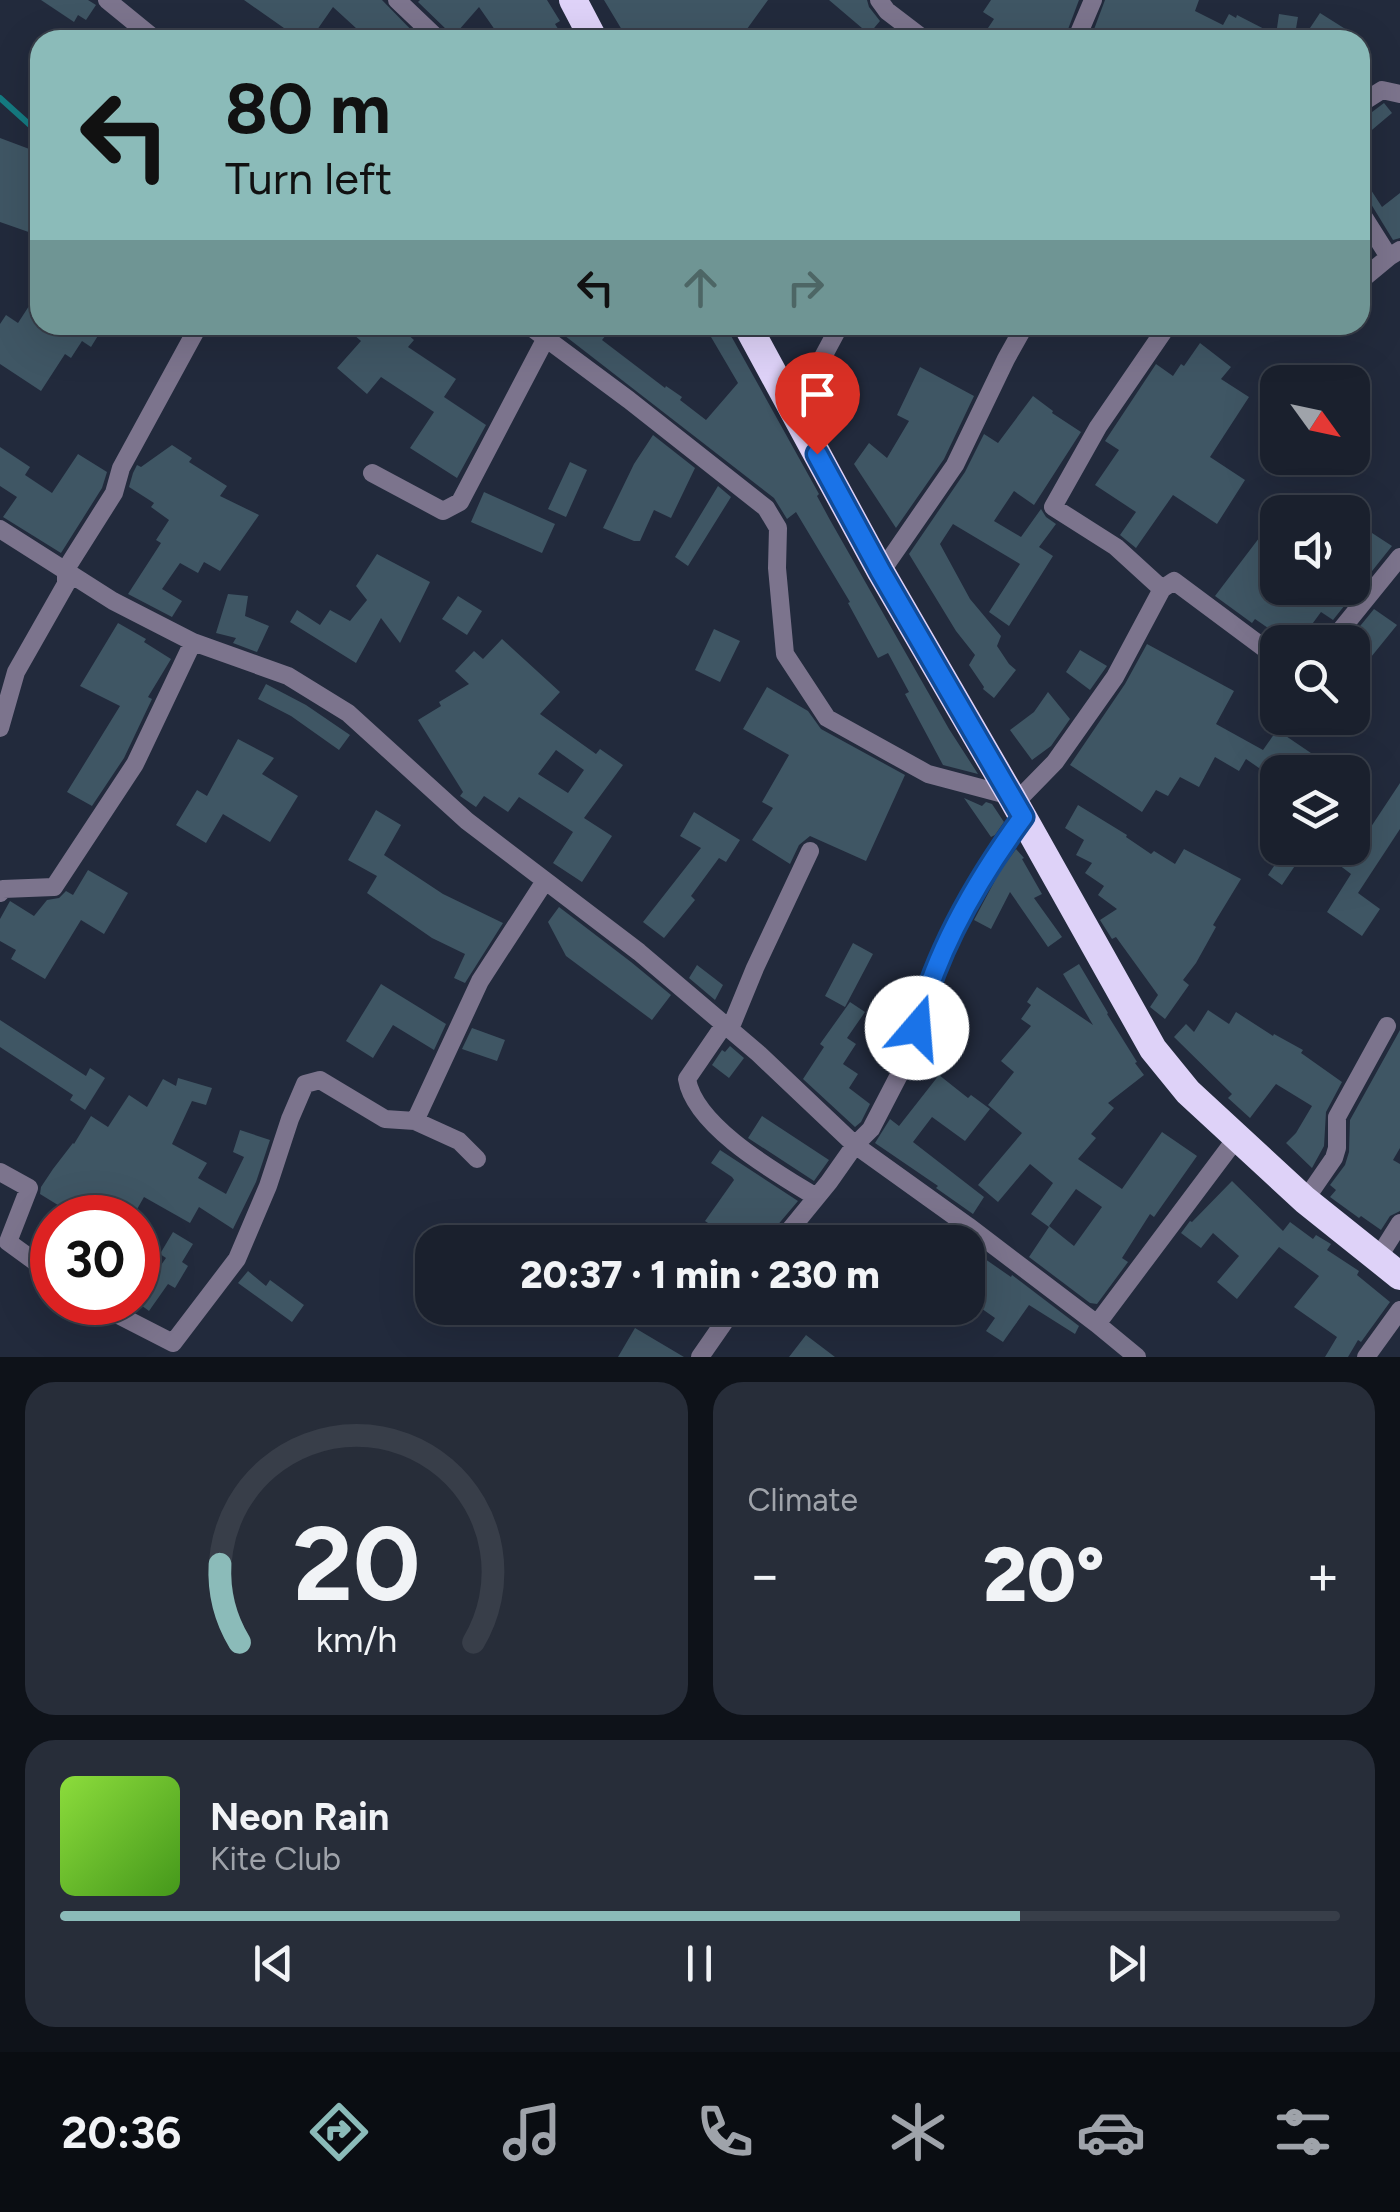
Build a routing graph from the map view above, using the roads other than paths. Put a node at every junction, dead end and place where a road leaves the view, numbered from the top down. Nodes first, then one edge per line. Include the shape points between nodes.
1 (106, 0) edge
2 (398, 0) edge
3 (573, 0) edge
4 (878, 0) edge
5 (1093, 0) edge
6 (144, 30) edge
7 (430, 30) edge
8 (589, 30) edge
9 (908, 30) edge
10 (1080, 30) edge
11 (1400, 94) edge
12 (1370, 98) edge
13 (1370, 223) edge
14 (1395, 254) edge
15 (1370, 273) edge
16 (195, 335) edge
17 (542, 335) edge
18 (752, 335) edge
19 (835, 335) edge
20 (1020, 335) edge
21 (1161, 335) edge
22 (546, 338) junction
23 (784, 396) junction
24 (372, 473) dead end
25 (0, 529) edge
26 (1400, 557) edge
27 (66, 569) junction
28 (881, 572) junction
29 (1162, 589) junction
30 (1346, 625) edge
31 (194, 642) junction
32 (1260, 645) edge
33 (0, 728) edge
34 (1016, 805) junction
35 (810, 852) dead end
36 (545, 881) junction
37 (0, 893) edge
38 (1387, 1026) dead end
39 (727, 1027) junction
40 (415, 1121) junction
41 (1238, 1136) junction
42 (856, 1145) junction
43 (476, 1159) dead end
44 (0, 1172) edge
45 (816, 1197) junction
46 (1306, 1200) junction
47 (1400, 1223) edge
48 (794, 1225) edge
49 (4, 1246) edge
50 (30, 1261) edge
51 (1389, 1267) edge
52 (1400, 1310) edge
53 (1097, 1324) junction
54 (138, 1325) edge
55 (722, 1325) edge
56 (700, 1357) edge
57 (1137, 1357) edge
58 (1366, 1357) edge

1 - 6 street
2 - 7 street
3 - 8 highway
4 - 9 street
5 - 10 street
11 - 12 street via 1382,90
13 - 14 street
14 - 15 street
16 - 27 street via 114,493
17 - 22 street
18 - 23 highway
19 - 23 street via 818,368
20 - 28 street via 955,465
21 - 29 street via 1054,506
22 - 24 street via 460,502 443,511
22 - 34 street via 766,508 778,528 786,654 827,718 928,774
23 - 28 highway
25 - 27 street
26 - 30 street
27 - 31 street
27 - 33 street via 66,584 16,672
28 - 34 highway
29 - 32 street via 1174,582
29 - 34 street via 1115,677
31 - 36 street via 288,676 348,713
31 - 37 street via 136,764 54,888
34 - 41 highway via 1153,1050
34 - 42 street via 947,944 912,1050
35 - 39 street
36 - 39 street
36 - 40 street via 480,982
38 - 46 street via 1337,1117 1334,1158
39 - 42 street
39 - 45 street via 686,1079 689,1092 756,1160
40 - 43 street via 459,1141
40 - 54 street via 385,1119 320,1080 304,1084 237,1258 174,1343
41 - 46 highway
41 - 53 street
42 - 45 street
42 - 53 street
44 - 49 street via 29,1188
45 - 48 street
46 - 51 highway
47 - 51 street
49 - 50 street
52 - 58 street
53 - 57 street
55 - 56 street

